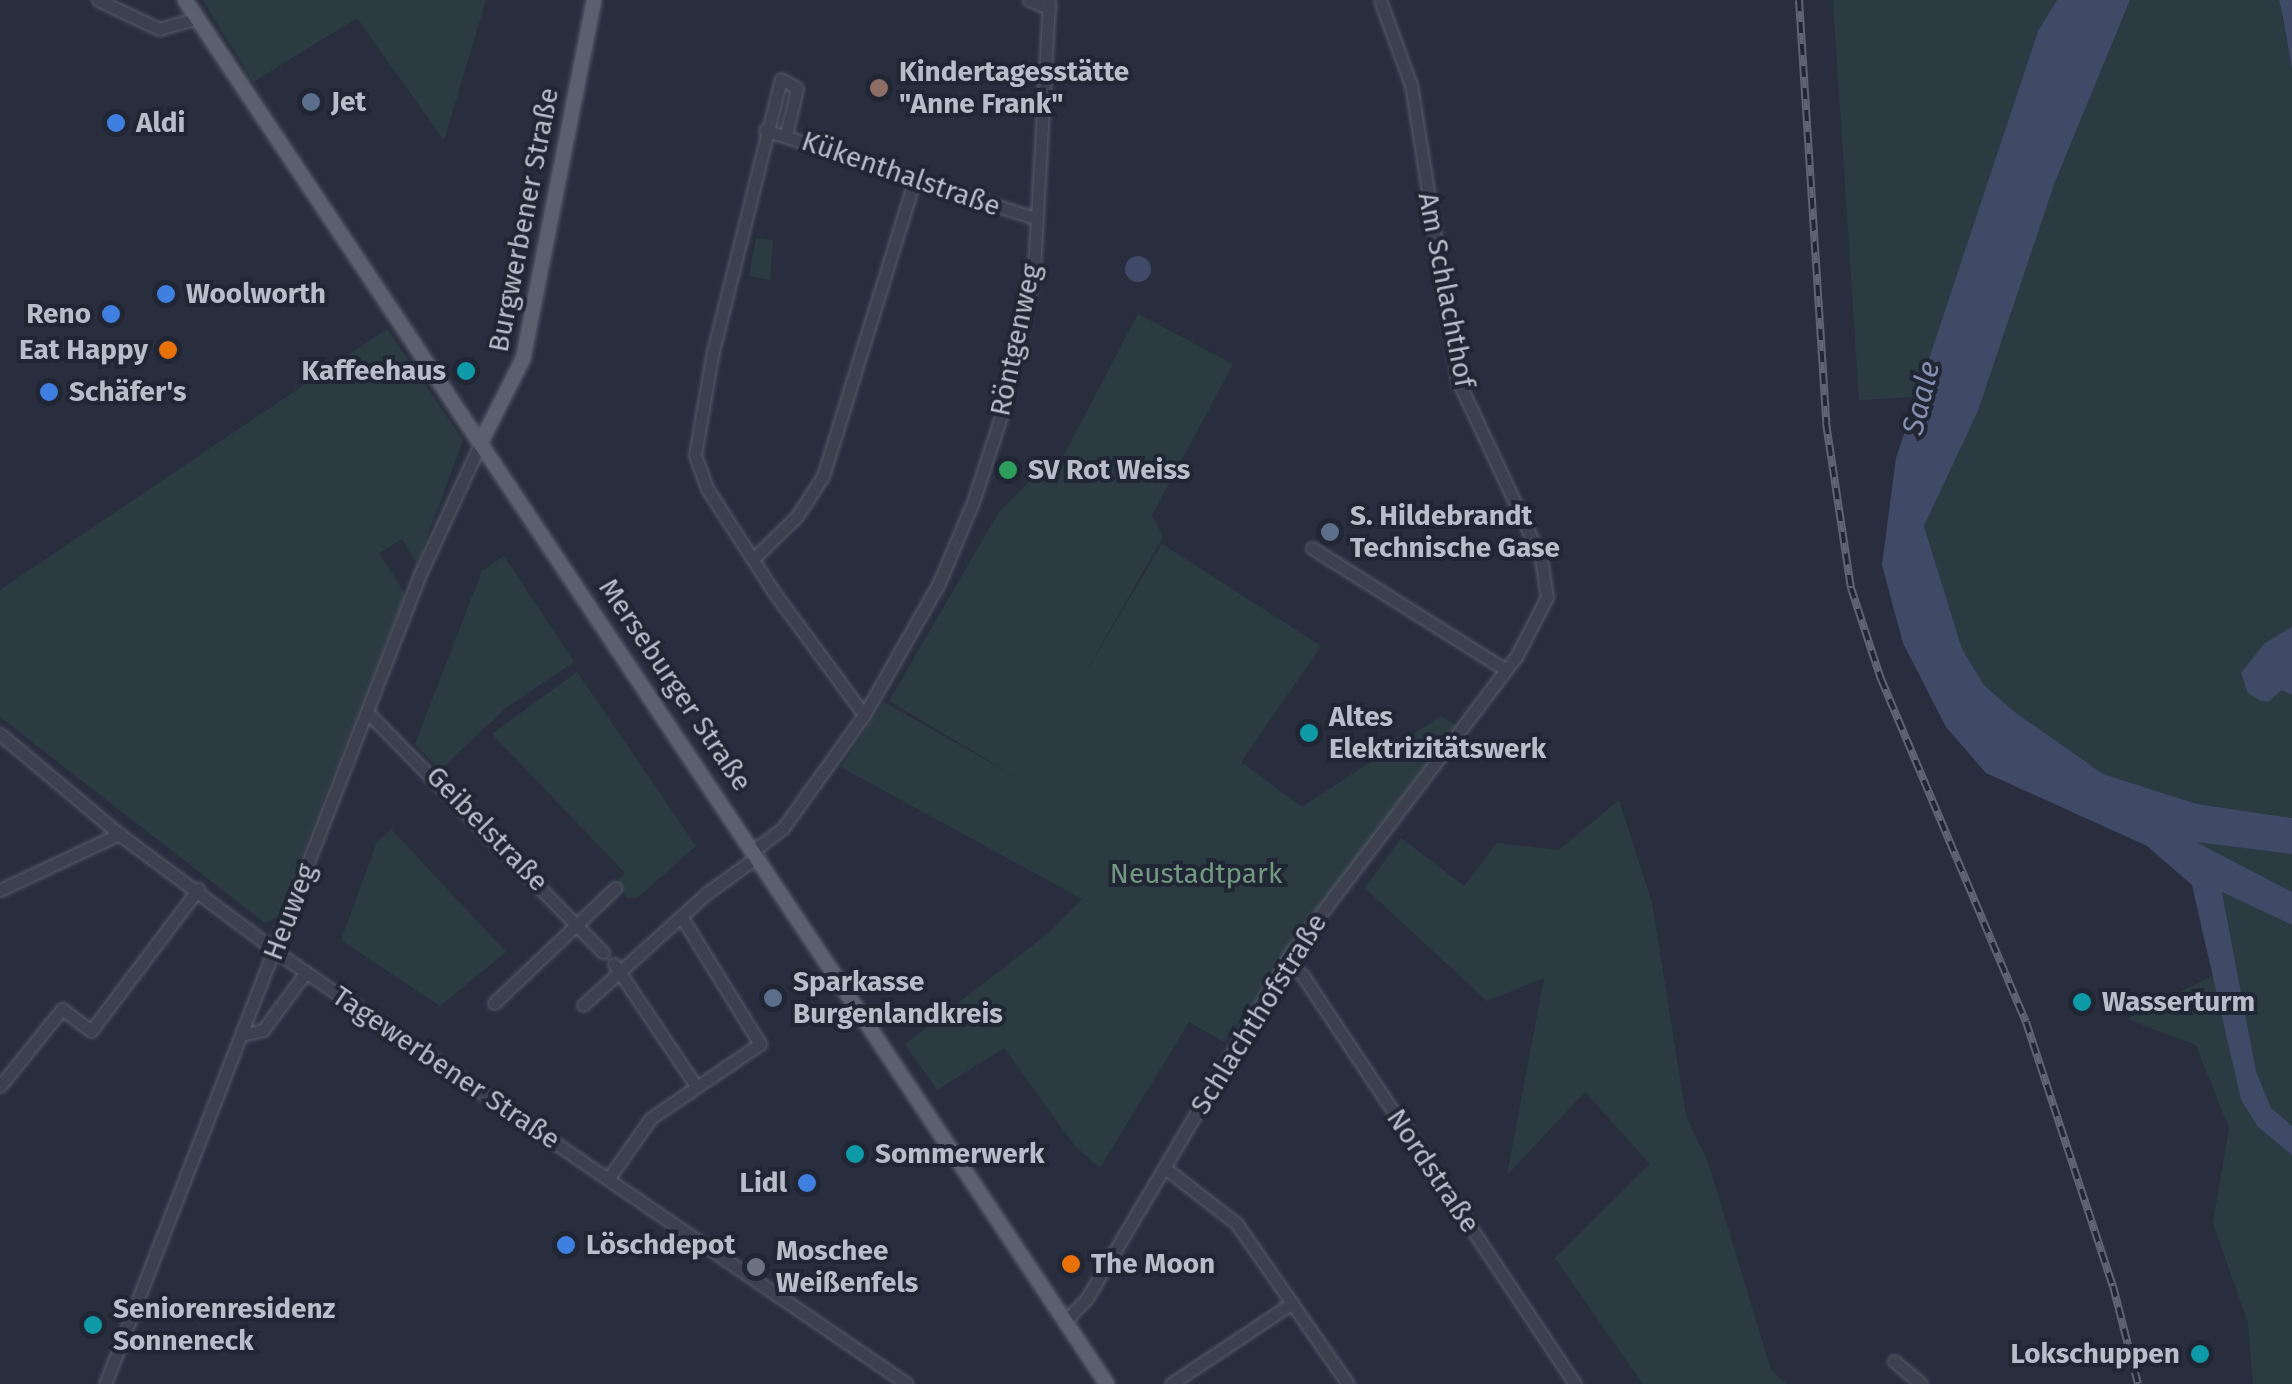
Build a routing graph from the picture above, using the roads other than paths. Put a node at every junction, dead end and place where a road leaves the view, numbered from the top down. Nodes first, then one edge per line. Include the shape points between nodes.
1 (98, 0) edge
2 (185, 0) edge
3 (594, 0) edge
4 (1029, 0) edge
5 (1380, 0) edge
6 (1049, 4) edge
7 (196, 18) junction
8 (765, 130) junction
9 (786, 135) junction
10 (915, 179) junction
11 (1037, 219) junction
12 (481, 442) junction
13 (1312, 548) dead end
14 (753, 559) junction
15 (1534, 627) joint
16 (1506, 670) junction
17 (367, 712) junction
18 (864, 715) junction
19 (0, 734) edge
20 (119, 834) junction
21 (756, 853) junction
22 (615, 888) dead end
23 (198, 889) junction
24 (0, 890) edge
25 (681, 916) junction
26 (578, 924) junction
27 (276, 950) junction
28 (603, 952) dead end
29 (1286, 961) junction
30 (619, 967) junction
31 (306, 972) junction
32 (494, 1003) dead end
33 (583, 1005) dead end
34 (246, 1034) junction
35 (0, 1086) edge
36 (696, 1086) junction
37 (1165, 1168) junction
38 (608, 1180) junction
39 (1292, 1302) junction
40 (1065, 1321) junction
41 (1894, 1361) dead end
42 (105, 1384) edge
43 (907, 1384) edge
44 (1107, 1384) edge
45 (1171, 1384) edge
46 (1348, 1384) edge
47 (1575, 1384) edge
48 (1920, 1384) edge

1 - 7 street via 159,29
2 - 7 main road, Merseburger Straße
3 - 12 main road, Burgwerbener Straße via 523,360
4 - 6 street
5 - 15 street, Am Schlachthof via 1410,86 1458,381 1546,570 1547,597
6 - 11 street, Röntgenweg
7 - 12 main road, Merseburger Straße
8 - 9 street, Kükenthalstraße
8 - 9 street via 774,87 787,79 797,88
8 - 14 street via 694,438 700,476
9 - 10 street, Kükenthalstraße
10 - 11 street, Kükenthalstraße
10 - 14 street via 823,476 796,516
11 - 18 street, Röntgenweg via 1021,336 973,502 938,586
12 - 17 street, Heuweg
12 - 21 main road, Merseburger Straße
13 - 16 street
14 - 18 street
15 - 16 street, Schlachthofstraße
16 - 29 street, Schlachthofstraße
17 - 26 street, Geibelstraße
17 - 27 street, Heuweg
18 - 21 street, Röntgenweg via 783,828
19 - 20 street, Tagewerbener Straße
20 - 23 street, Tagewerbener Straße
20 - 24 street
21 - 25 street, Röntgenweg
21 - 40 main road, Merseburger Straße
22 - 26 street
23 - 27 street, Tagewerbener Straße
23 - 35 street via 91,1031 62,1009
25 - 30 street, Röntgenweg
25 - 36 street via 760,1044
26 - 28 street, Geibelstraße
26 - 32 street
27 - 31 street, Tagewerbener Straße
27 - 34 street, Heuweg
29 - 37 street, Schlachthofstraße
29 - 47 street, Nordstraße via 1303,976
30 - 33 street, Röntgenweg
30 - 36 street
31 - 34 street via 263,1030
31 - 38 street, Tagewerbener Straße
34 - 42 street, Heuweg
36 - 38 street via 651,1118
37 - 39 street via 1236,1222
37 - 40 street, Schlachthofstraße via 1087,1298
38 - 43 street, Tagewerbener Straße
39 - 45 street
39 - 46 street
40 - 44 main road, Merseburger Straße
41 - 48 street

